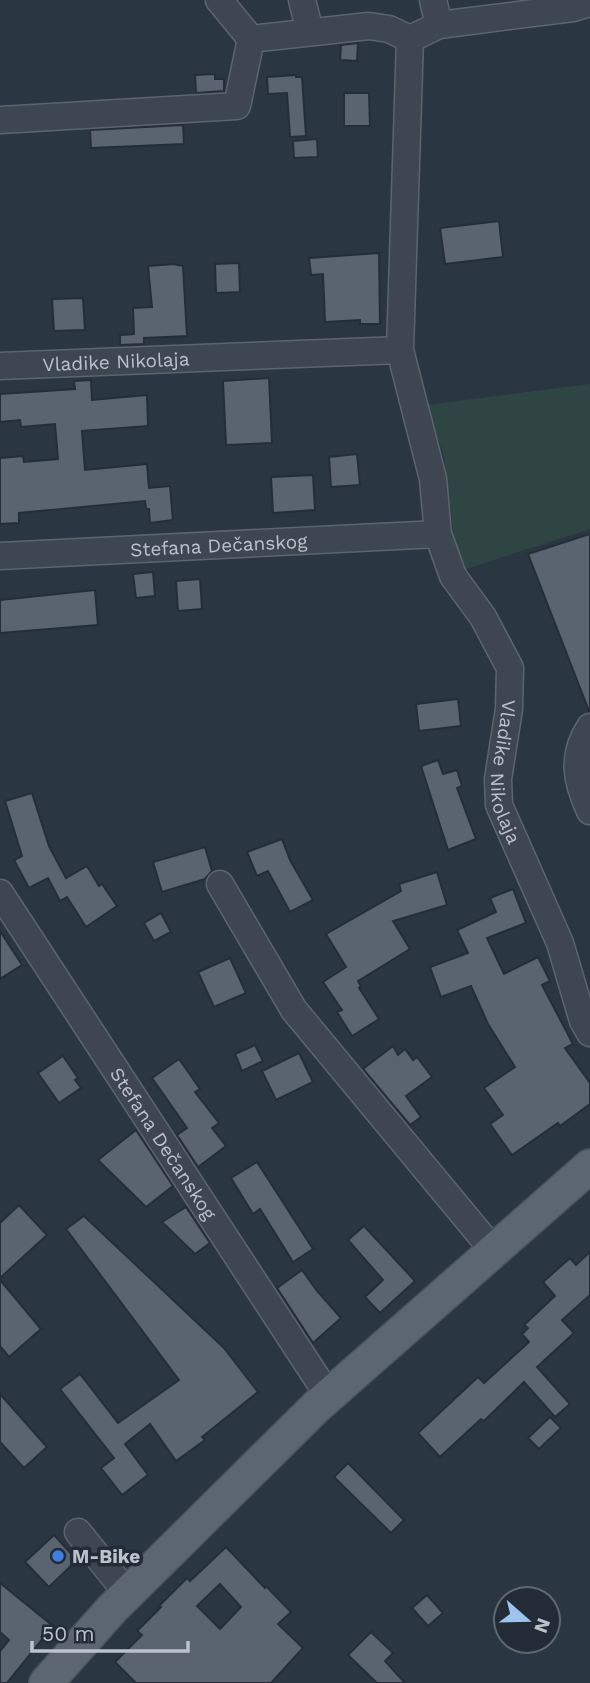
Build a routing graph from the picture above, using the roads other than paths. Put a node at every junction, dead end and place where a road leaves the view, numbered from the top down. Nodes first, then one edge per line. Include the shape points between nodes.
1 (219, 0) edge
2 (302, 0) edge
3 (590, 3) edge
4 (436, 13) edge
5 (310, 32) junction
6 (251, 39) junction
7 (410, 39) junction
8 (0, 120) edge
9 (400, 351) junction
10 (0, 366) edge
11 (438, 534) junction
12 (0, 556) edge
13 (590, 727) edge
14 (590, 811) edge
15 (220, 884) dead end
16 (0, 893) edge
17 (590, 1033) edge
18 (590, 1166) edge
19 (493, 1250) junction
20 (328, 1395) junction
21 (78, 1532) dead end
22 (127, 1593) junction
23 (46, 1683) edge

1 - 6 street
2 - 5 street
3 - 4 street via 573,8
4 - 7 street
5 - 6 street
5 - 7 street via 369,26
6 - 8 street via 237,106
7 - 9 street, Vladike Nikolaja
9 - 10 street, Vladike Nikolaja
9 - 11 street, Vladike Nikolaja via 433,479
11 - 12 street, Stefana Dečanskog
11 - 17 street, Vladike Nikolaja via 453,576 483,617 510,668 499,805 560,943
13 - 14 street via 576,762
15 - 19 street via 293,1010
16 - 20 street, Stefana Dečanskog
18 - 19 main road
19 - 20 main road
20 - 22 main road
21 - 22 street
22 - 23 main road

